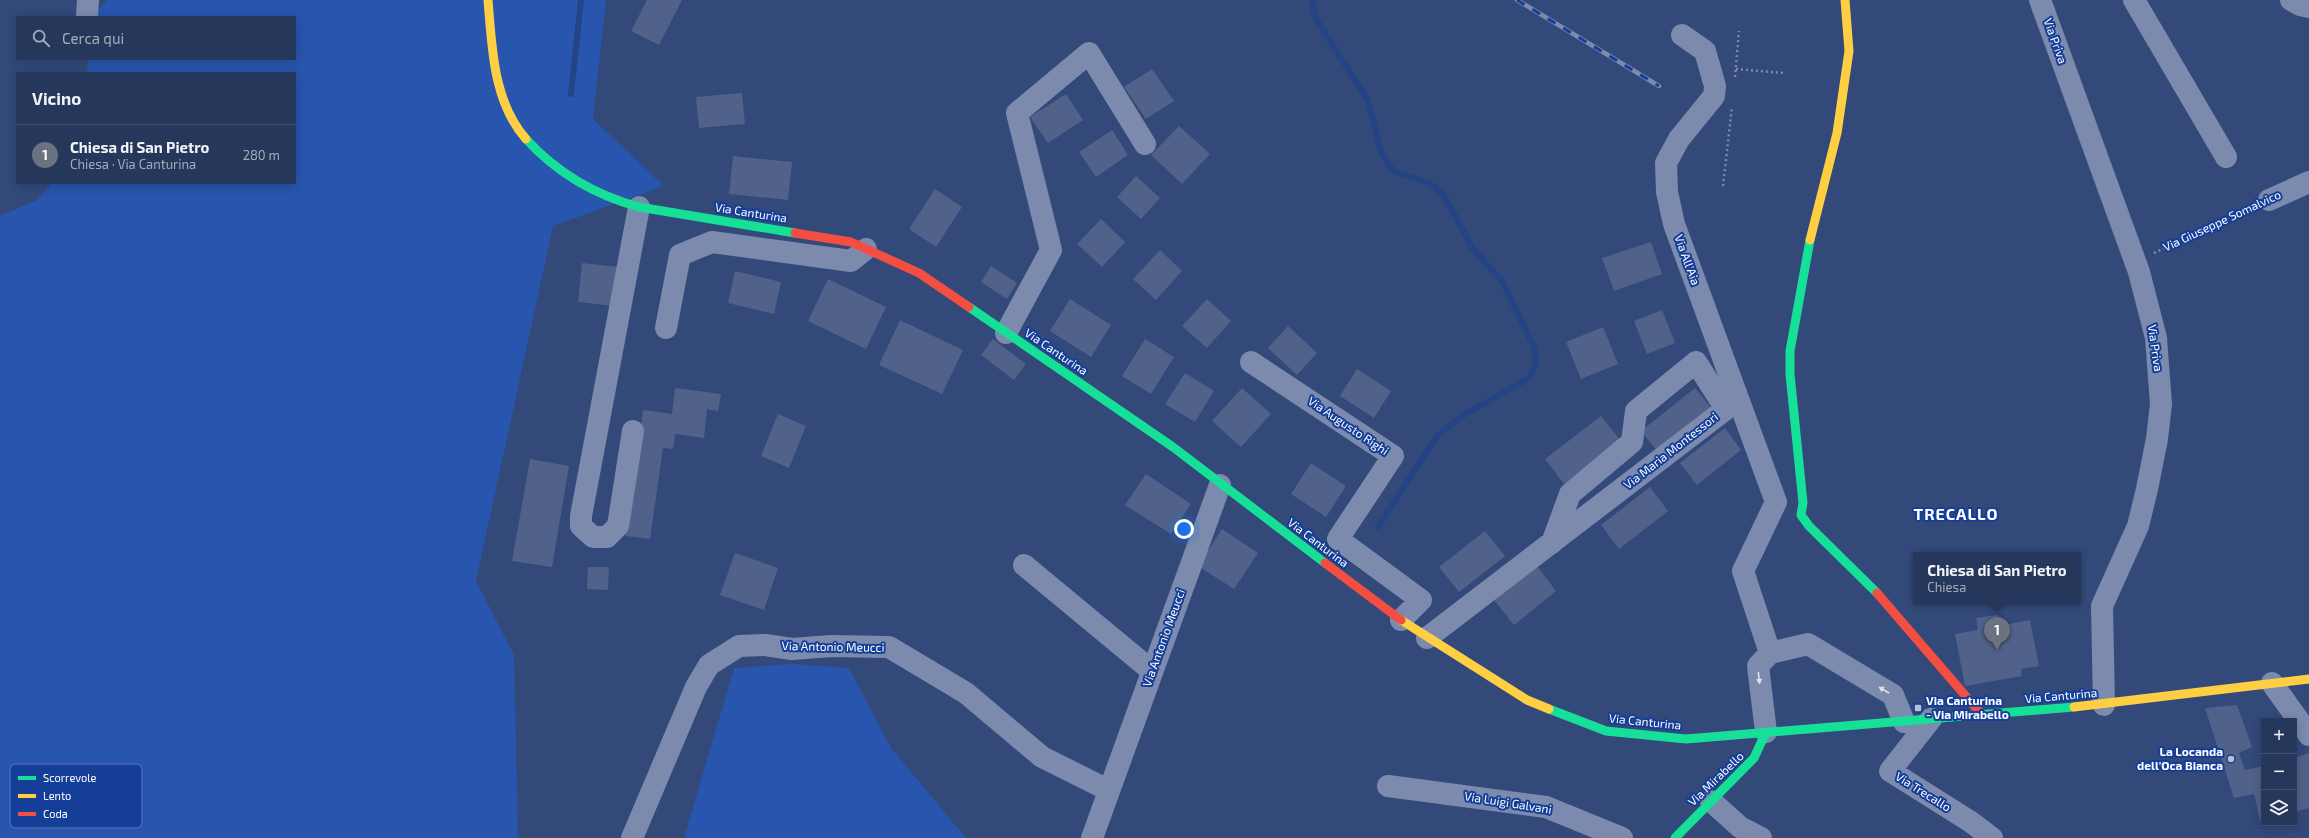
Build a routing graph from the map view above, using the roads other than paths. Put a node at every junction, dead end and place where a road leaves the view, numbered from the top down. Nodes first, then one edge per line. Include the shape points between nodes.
1 (88, 0) edge
2 (488, 0) edge
3 (1845, 0) edge
4 (2040, 0) edge
5 (2134, 0) edge
6 (2291, 0) edge
7 (2309, 7) edge
8 (86, 16) edge
9 (1682, 35) dead end
10 (1145, 144) dead end
11 (2226, 156) dead end
12 (2309, 182) edge
13 (2270, 200) road end
14 (639, 207) junction
15 (866, 249) junction
16 (666, 328) dead end
17 (1006, 333) junction
18 (1251, 362) dead end
19 (633, 431) dead end
20 (1220, 485) junction
21 (1552, 543) junction
22 (1024, 565) dead end
23 (1401, 620) junction
24 (1427, 638) junction
25 (1770, 653) junction
26 (1152, 671) junction
27 (2309, 679) edge
28 (2272, 683) junction
29 (2104, 705) junction
30 (1982, 715) junction
31 (1931, 719) junction
32 (1904, 722) junction
33 (1766, 732) junction
34 (2309, 735) edge
35 (1388, 786) dead end
36 (1108, 790) junction
37 (1711, 801) junction
38 (632, 838) edge
39 (1092, 838) edge
40 (1622, 838) edge
41 (1675, 838) edge
42 (1761, 838) edge
43 (1992, 838) edge

1 - 8 street
2 - 14 main road, Via Canturina via 494,58 506,109 530,146 568,176 587,187 606,197
3 - 30 main road via 1849,51 1837,133 1812,232 1790,351 1803,503 1801,515 1809,526 1876,591
4 - 29 street, Via Priva via 2135,261 2156,338 2161,404 2157,440 2138,526 2102,606
5 - 11 street
6 - 7 street
9 - 25 street, Via All'Aia via 1705,51 1715,86 1714,96 1679,139 1666,163 1667,192 1674,224 1776,502 1743,571
10 - 17 street via 1089,53 1017,113 1051,250
12 - 13 street, Via Giuseppe Somalvico
14 - 15 main road, Via Canturina via 851,242
14 - 19 street via 581,516 581,526 593,537 607,537 618,526
15 - 16 street via 852,261 712,242 680,255
15 - 17 main road, Via Canturina via 919,273
17 - 20 main road, Via Canturina via 1173,446
18 - 23 street, Via Augusto Righi via 1393,456 1338,539 1421,600
20 - 23 main road, Via Canturina
20 - 26 street, Via Antonio Meucci
21 - 21 street, Via Maria Montessori via 1726,409 1696,362 1636,411 1632,442 1570,494
21 - 24 street, Via Maria Montessori
22 - 26 street
23 - 24 main road, Via Canturina
24 - 33 main road, Via Canturina via 1527,700 1606,731 1686,738
32 -> 25 street via 1893,695 1808,644
25 -> 33 street via 1758,666
26 - 36 street, Via Antonio Meucci
27 - 28 main road, Via Canturina
28 - 29 main road, Via Canturina
28 - 34 street
29 - 30 main road, Via Canturina
30 - 31 main road, Via Canturina
31 - 32 main road, Via Canturina
31 - 43 street, Via Trecallo via 1890,771 1972,822
32 - 33 main road, Via Canturina
33 - 37 main road, Via Mirabello via 1754,758
35 - 40 street, Via Luigi Galvani via 1546,807
36 - 38 street, Via Antonio Meucci via 1042,757 966,693 889,647 831,646 792,649 765,645 739,646 709,665 696,687
36 - 39 street, Via Antonio Meucci
37 - 41 main road, Via Mirabello
37 - 42 street via 1740,826

